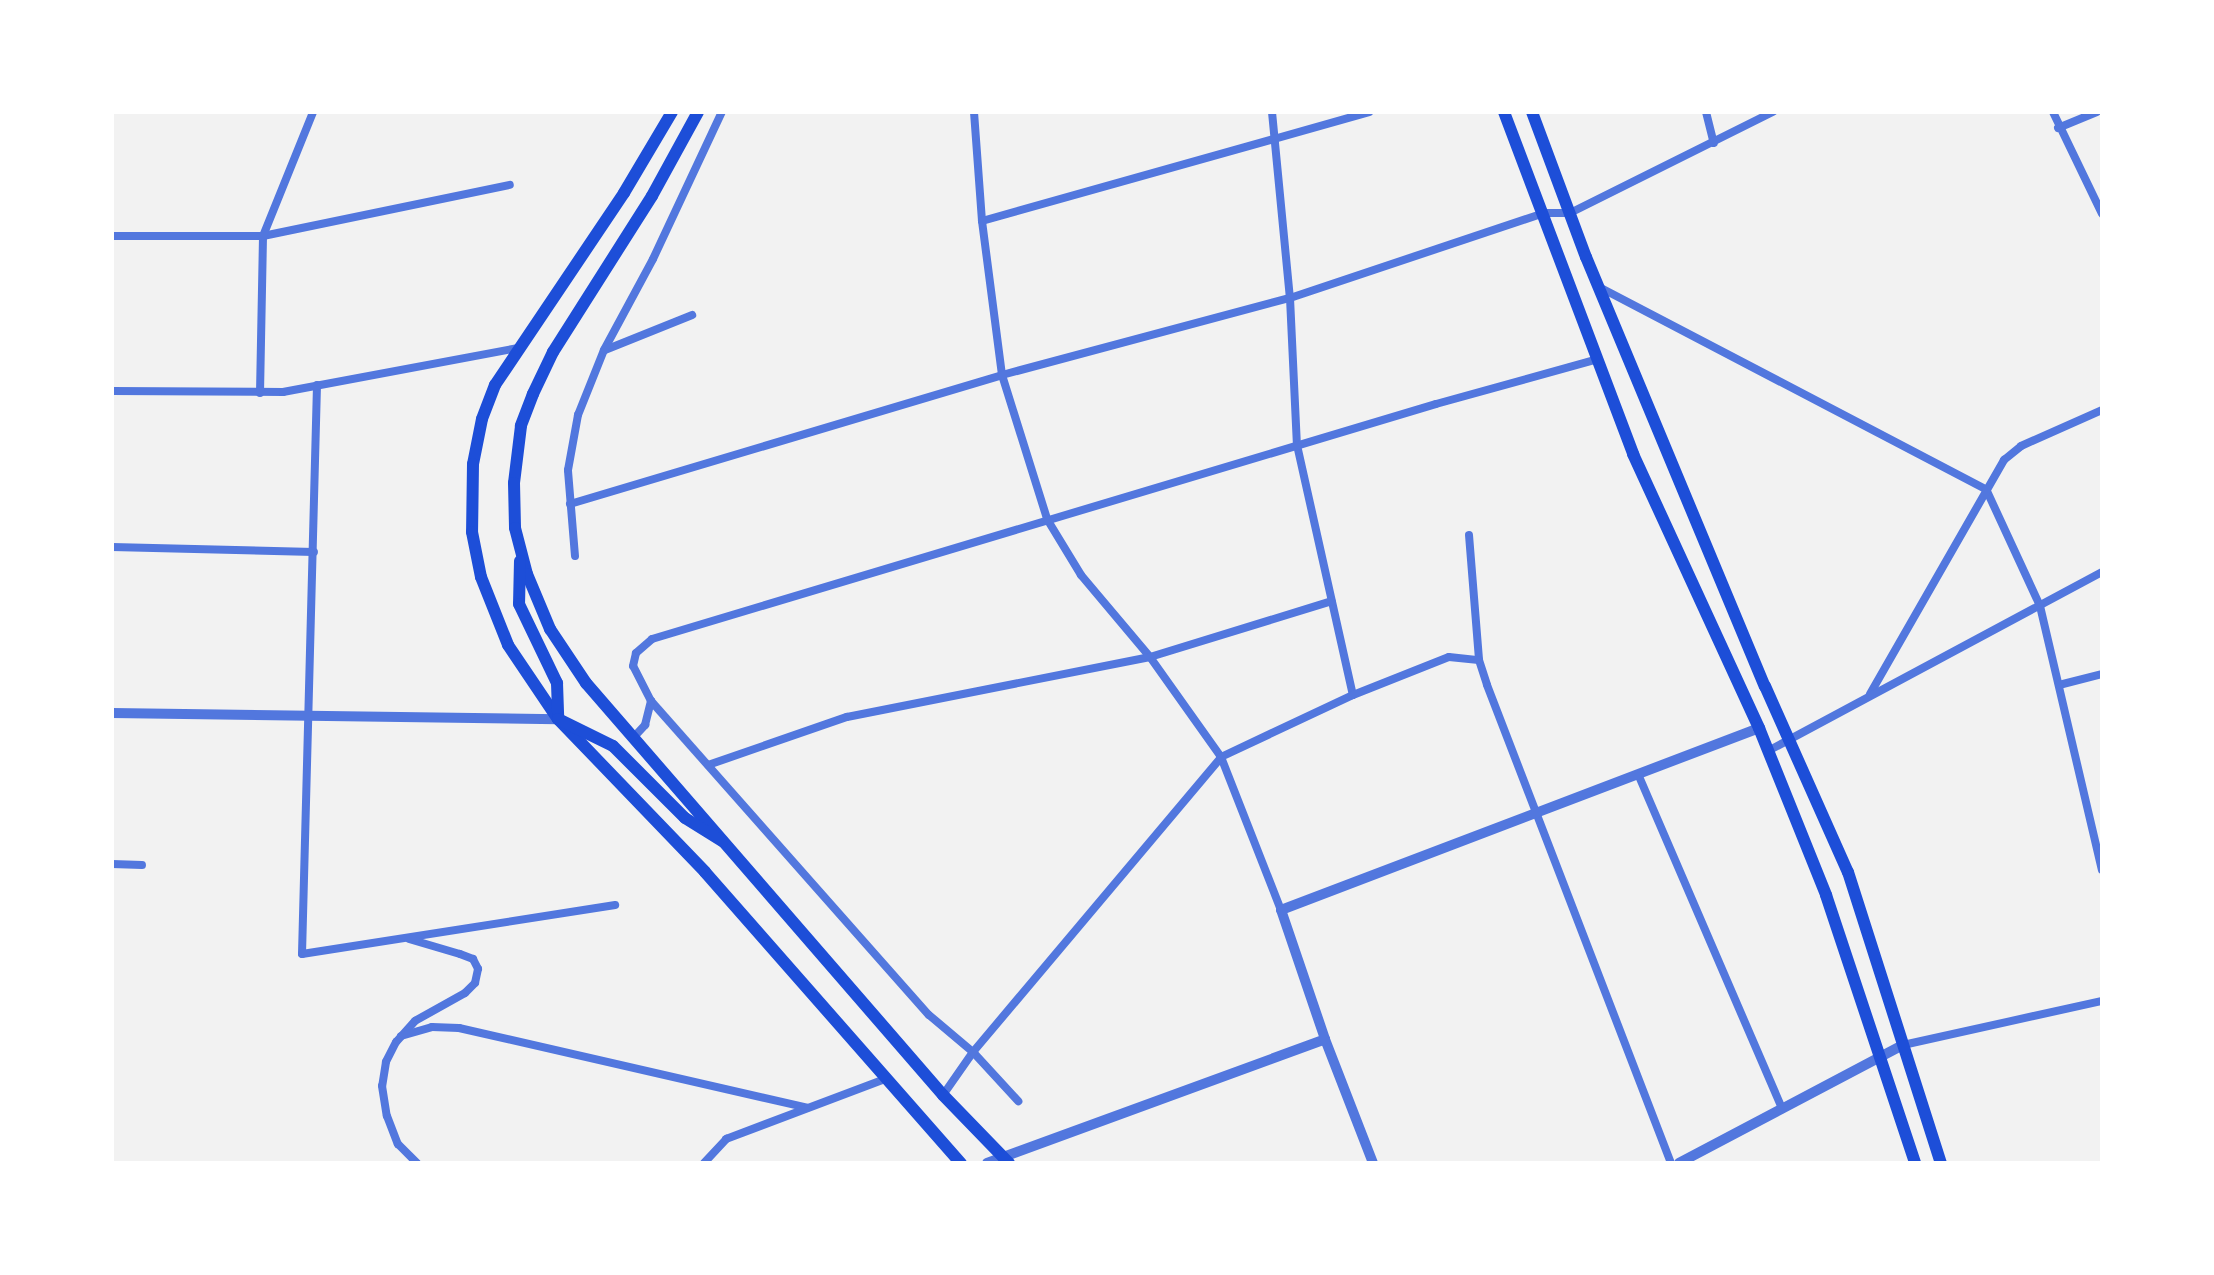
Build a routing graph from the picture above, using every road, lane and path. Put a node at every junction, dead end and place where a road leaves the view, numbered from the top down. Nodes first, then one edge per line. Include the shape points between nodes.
1 (313, 112) edge
2 (672, 112) edge
3 (698, 112) edge
4 (722, 112) edge
5 (974, 112) edge
6 (1272, 112) edge
7 (1369, 112) edge
8 (1504, 112) edge
9 (1532, 112) edge
10 (1706, 112) edge
11 (1773, 112) edge
12 (2053, 112) edge
13 (2097, 112) edge
14 (2058, 128) junction
15 (1277, 140) junction
16 (1714, 143) junction
17 (510, 185) dead end
18 (2089, 194) junction
19 (2102, 200) edge
20 (1544, 213) junction
21 (1570, 213) junction
22 (2102, 214) edge
23 (982, 221) junction
24 (112, 236) edge
25 (263, 236) junction
26 (1599, 286) junction
27 (1290, 298) junction
28 (692, 315) dead end
29 (517, 348) junction
30 (604, 350) junction
31 (1595, 360) junction
32 (1002, 375) junction
33 (317, 385) junction
34 (112, 391) edge
35 (260, 393) junction
36 (2102, 410) edge
37 (1297, 445) junction
38 (1986, 489) junction
39 (570, 504) junction
40 (1047, 519) junction
41 (1469, 535) dead end
42 (112, 547) edge
43 (520, 550) junction
44 (314, 552) junction
45 (575, 556) dead end
46 (2102, 572) edge
47 (1332, 601) junction
48 (2040, 606) junction
49 (1150, 657) junction
50 (1479, 660) junction
51 (2102, 674) edge
52 (2059, 685) junction
53 (1870, 694) junction
54 (1353, 695) junction
55 (651, 701) junction
56 (112, 713) edge
57 (311, 718) junction
58 (558, 719) junction
59 (1759, 728) junction
60 (633, 738) junction
61 (1789, 740) junction
62 (1768, 751) junction
63 (1221, 757) junction
64 (708, 765) junction
65 (1638, 774) junction
66 (1534, 814) junction
67 (2098, 839) edge
68 (729, 845) junction
69 (112, 864) edge
70 (142, 865) dead end
71 (2102, 870) edge
72 (615, 905) dead end
73 (1281, 910) junction
74 (405, 938) junction
75 (2102, 1001) edge
76 (401, 1036) junction
77 (1325, 1039) junction
78 (1903, 1045) junction
79 (973, 1052) junction
80 (1880, 1057) junction
81 (885, 1079) junction
82 (943, 1095) junction
83 (1018, 1101) dead end
84 (807, 1108) junction
85 (1782, 1109) junction
86 (1006, 1160) edge
87 (417, 1163) edge
88 (704, 1163) edge
89 (961, 1163) edge
90 (987, 1163) edge
91 (1373, 1163) edge
92 (1671, 1163) edge
93 (1679, 1163) edge
94 (1915, 1163) edge
95 (1941, 1163) edge

1 - 25 street
2 - 29 highway
3 - 43 highway via 533,394 516,452 514,509
4 - 30 street
5 - 23 street
6 - 15 street
7 - 15 street
8 - 20 highway
9 - 21 highway
10 - 16 street
11 - 16 street
12 - 14 street
13 - 14 street
14 - 18 street
15 - 23 street
15 - 27 street
16 - 21 street
17 - 25 street
18 - 19 street
18 - 22 street
20 - 21 street
20 - 27 street
20 - 31 highway
21 - 26 highway
23 - 32 street
24 - 25 street
25 - 35 street
26 - 38 street
26 - 61 highway
27 - 32 street
27 - 37 street
28 - 30 street
29 - 33 street
29 - 58 highway via 482,419 473,464 472,532 496,619
30 - 39 street via 578,415 568,470
31 - 37 street
31 - 59 highway
32 - 39 street
32 - 40 street
33 - 35 street
33 - 44 street
34 - 35 street
36 - 38 street via 2021,446 2004,460
37 - 40 street
37 - 47 street
38 - 48 street
38 - 53 street
39 - 45 street
40 - 49 street via 1081,575
40 - 55 street via 652,639 636,653 633,666
41 - 50 street
42 - 44 street
43 - 58 highway via 519,604 557,683
43 - 60 highway via 550,629 586,683
44 - 57 street
46 - 48 street
47 - 49 street
47 - 54 street
48 - 52 street
48 - 53 street
49 - 63 street
49 - 64 street via 847,717
50 - 54 street via 1449,657
50 - 66 street
51 - 52 street
52 - 67 street
53 - 61 street
54 - 63 street
55 - 60 street via 645,725
55 - 64 street
56 - 57 street
57 - 58 street
57 - 74 street via 302,954
58 - 68 highway via 613,746 685,818
58 - 81 highway via 705,872
59 - 62 highway
59 - 65 street
60 - 68 highway
61 - 62 street
61 - 78 highway via 1848,872
62 - 80 highway via 1826,895
63 - 73 street
63 - 79 street
64 - 79 street via 929,1015
65 - 66 street
65 - 85 street
66 - 73 street
66 - 92 street
67 - 71 street
68 - 82 highway
69 - 70 street
72 - 74 street
73 - 77 street
74 - 76 street via 473,959 478,969 475,983 465,993 415,1021
75 - 78 street
76 - 84 street via 432,1027 459,1028
76 - 87 street via 386,1062 382,1086 398,1144
77 - 86 street
77 - 91 street
78 - 80 street
78 - 95 highway
79 - 82 street
79 - 83 street
80 - 85 street
80 - 94 highway
81 - 84 street
81 - 89 highway
82 - 86 highway
84 - 88 street via 726,1139
85 - 93 street
86 - 90 street

